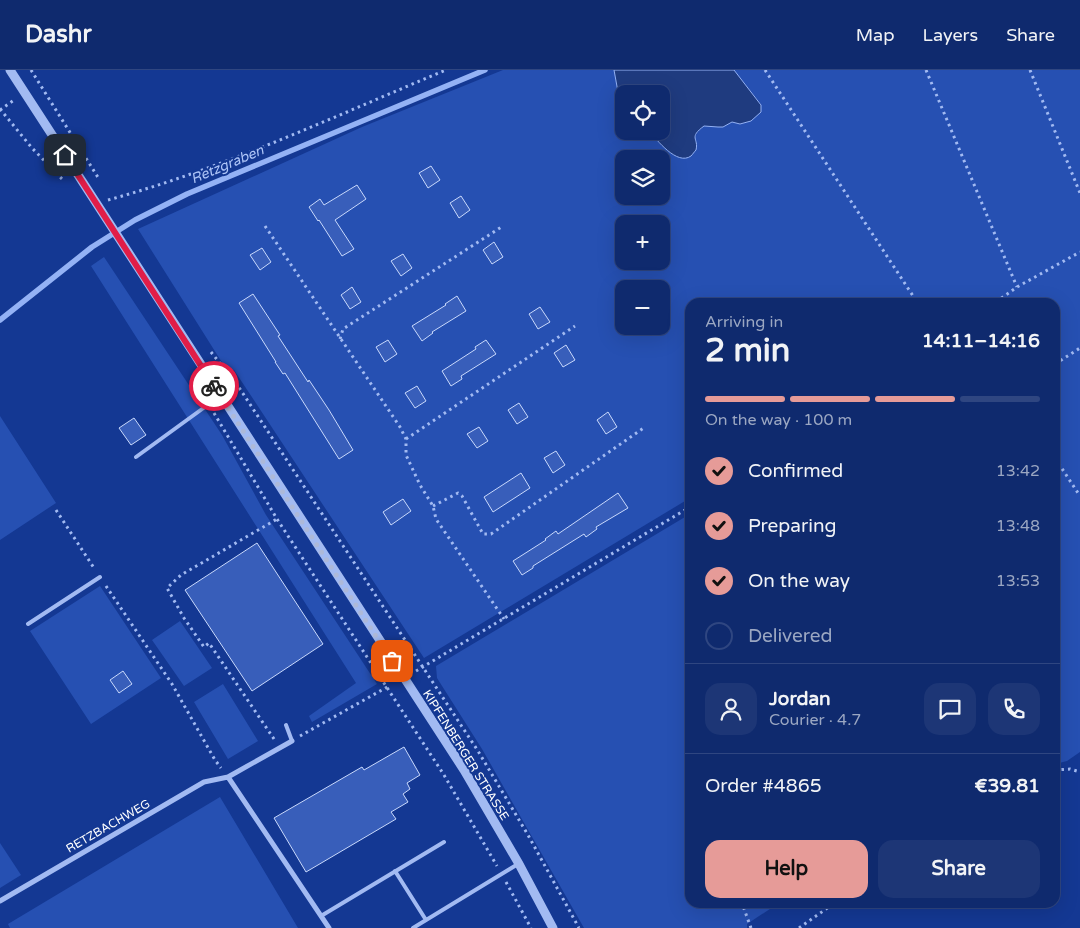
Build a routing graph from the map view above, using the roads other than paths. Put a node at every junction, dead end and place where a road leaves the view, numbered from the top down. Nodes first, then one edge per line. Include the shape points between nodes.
1 (10, 70) edge
2 (220, 396) junction
3 (136, 457) dead end
4 (100, 576) dead end
5 (28, 624) dead end
6 (286, 725) dead end
7 (292, 741) joint
8 (228, 777) junction
9 (444, 842) dead end
10 (518, 864) junction
11 (395, 871) junction
12 (0, 901) edge
13 (321, 916) junction
14 (426, 920) junction
15 (329, 928) edge
16 (413, 928) edge
17 (553, 928) edge

1 - 2 street, KIPFENBERGER STRASSE
2 - 3 lane
2 - 10 street, KIPFENBERGER STRASSE via 464,770
4 - 5 lane
6 - 7 lane
7 - 8 street, RETZBACHWEG
8 - 12 street, RETZBACHWEG via 204,782
8 - 13 street
9 - 11 lane
10 - 14 lane
10 - 17 street, KIPFENBERGER STRASSE
11 - 13 lane
11 - 14 lane
13 - 15 street
14 - 16 lane

